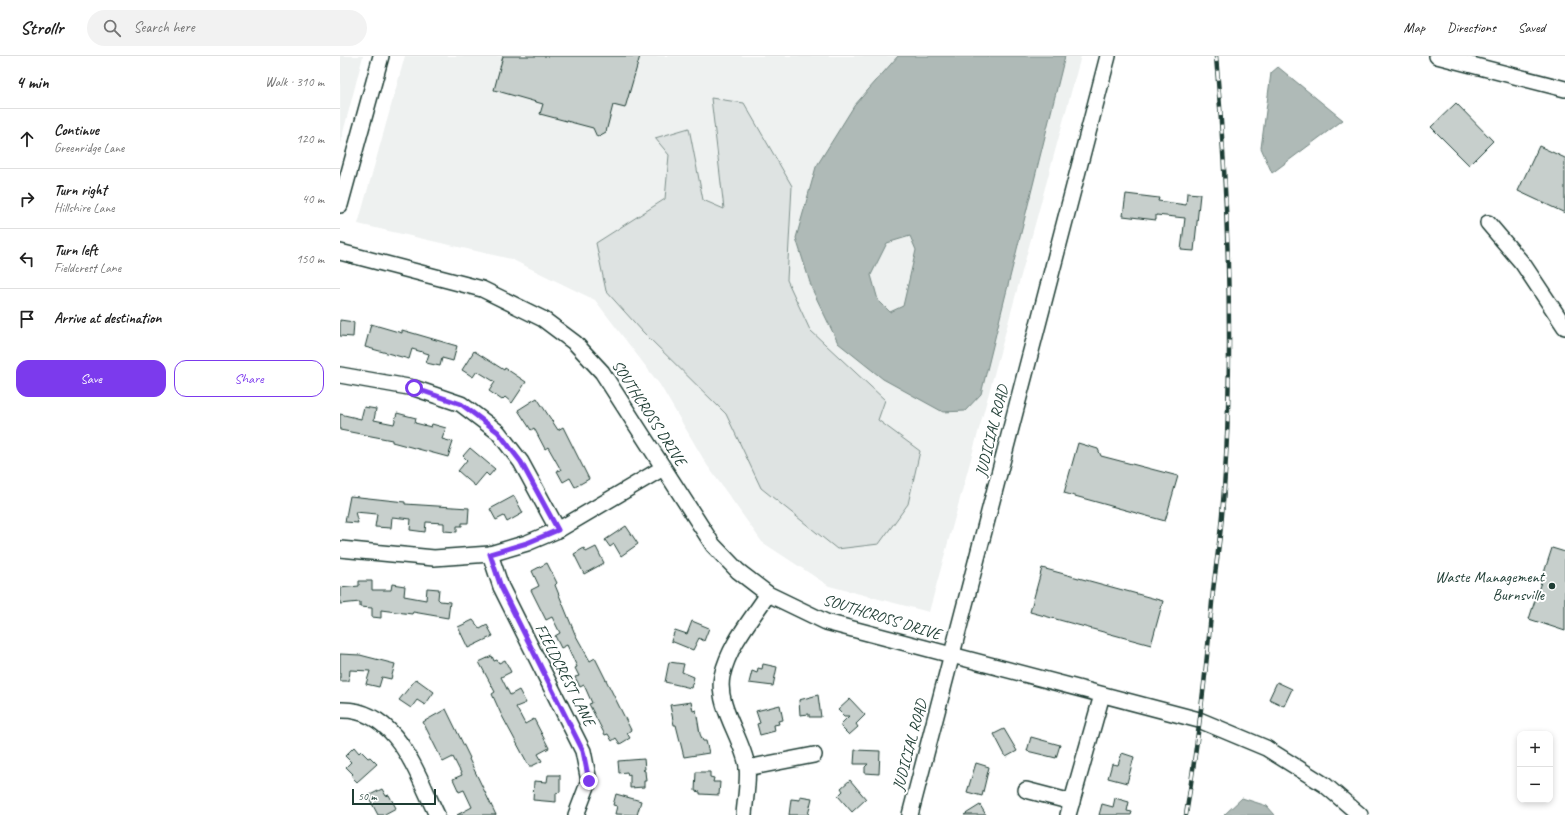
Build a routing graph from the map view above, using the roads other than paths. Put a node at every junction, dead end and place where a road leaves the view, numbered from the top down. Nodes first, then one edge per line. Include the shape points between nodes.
1 (381, 56) edge
2 (1108, 56) edge
3 (1437, 56) edge
4 (1565, 89) edge
5 (340, 205) edge
6 (1488, 223) dead end
7 (340, 252) edge
8 (1565, 327) edge
9 (340, 374) edge
10 (663, 468) junction
11 (558, 530) junction
12 (340, 549) edge
13 (490, 554) junction
14 (768, 594) junction
15 (952, 657) junction
16 (1102, 695) junction
17 (340, 710) edge
18 (814, 755) dead end
19 (747, 768) junction
20 (1026, 790) dead end
21 (1070, 808) edge
22 (437, 815) edge
23 (576, 815) edge
24 (744, 815) edge
25 (910, 815) edge
26 (1360, 815) edge

1 - 5 street
2 - 15 street, JUDICIAL ROAD
3 - 4 street
6 - 8 street via 1523,264
7 - 10 street, SOUTHCROSS DRIVE via 482,289 542,319 575,343 602,372
9 - 11 street via 414,388 461,404 498,432 521,462
10 - 11 street
10 - 14 street, SOUTHCROSS DRIVE via 713,545 738,571
11 - 13 street
12 - 13 street via 434,558
13 - 23 street, FIELDCREST LANE via 501,587 583,751 589,781
14 - 15 street, SOUTHCROSS DRIVE via 826,622
14 - 19 street via 732,647 722,677 724,706 741,744
15 - 16 street, SOUTHCROSS DRIVE
15 - 25 street, JUDICIAL ROAD
16 - 21 street
16 - 26 street, SOUTHCROSS DRIVE via 1199,720 1266,748 1325,785
17 - 22 street via 352,710 380,720 400,740
18 - 19 street
19 - 24 street
20 - 21 street

